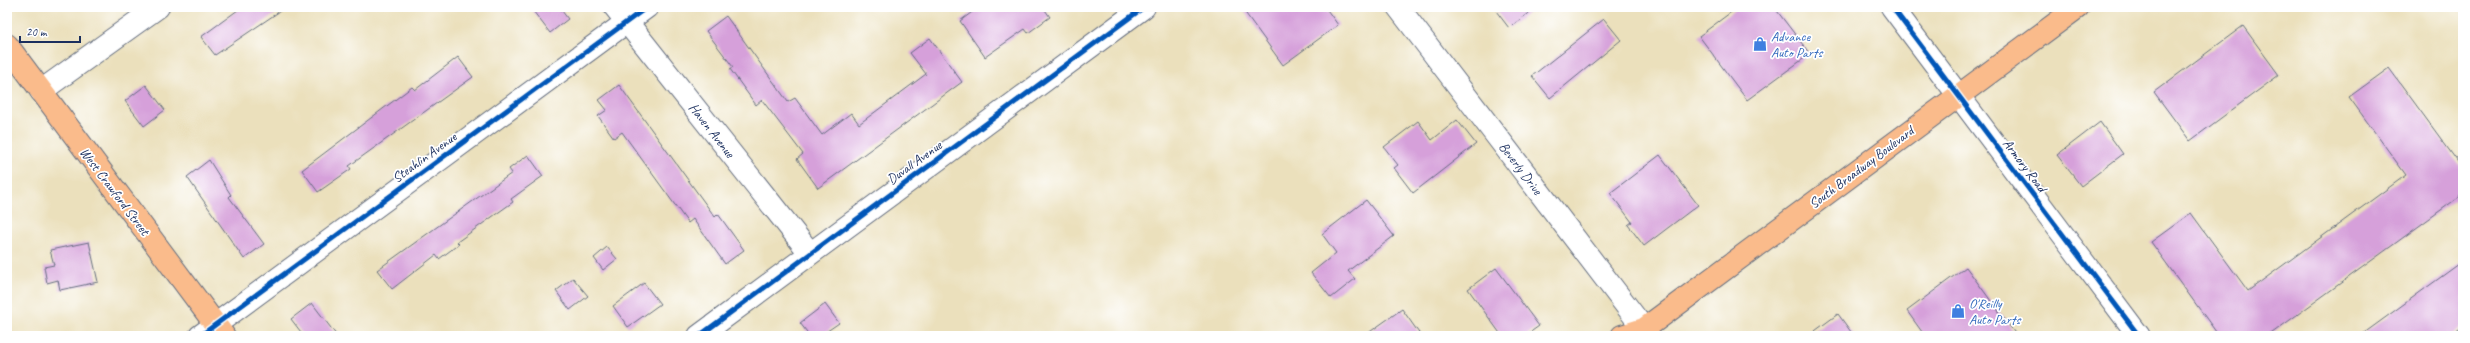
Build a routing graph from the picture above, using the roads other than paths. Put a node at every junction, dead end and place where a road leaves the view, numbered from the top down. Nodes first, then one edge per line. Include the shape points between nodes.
1 (158, 7) edge
2 (647, 7) edge
3 (1144, 7) edge
4 (1398, 7) edge
5 (1892, 7) edge
6 (2078, 7) edge
7 (621, 15) edge
8 (7, 45) edge
9 (41, 91) junction
10 (1957, 95) junction
11 (810, 254) junction
12 (1642, 332) edge
13 (213, 333) edge
14 (698, 336) edge
15 (1622, 336) edge
16 (2139, 336) edge

1 - 9 street
2 - 7 street, Steahlin Avenue
3 - 11 street, Duvall Avenue
4 - 12 street, Beverly Drive
5 - 10 street, Armory Road
6 - 10 main road, South Broadway Boulevard
7 - 11 street, Haven Avenue
7 - 13 street, Steahlin Avenue
8 - 9 main road, West Crawford Street
9 - 13 main road, West Crawford Street
10 - 12 main road, South Broadway Boulevard
10 - 16 street, Armory Road
11 - 14 street, Duvall Avenue
12 - 15 main road, South Broadway Boulevard

